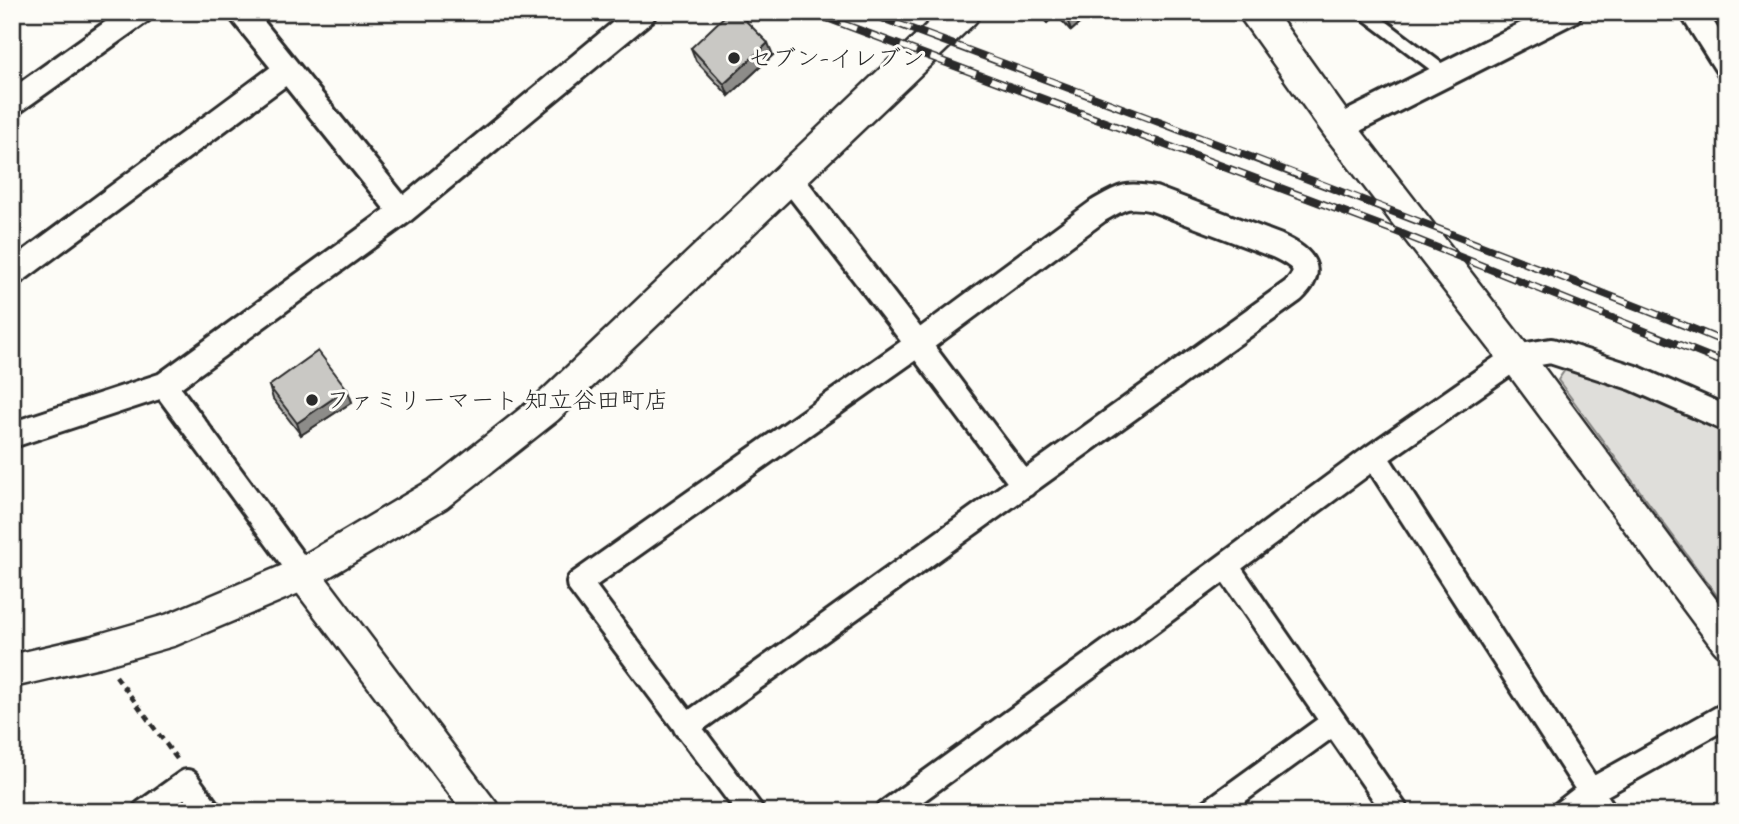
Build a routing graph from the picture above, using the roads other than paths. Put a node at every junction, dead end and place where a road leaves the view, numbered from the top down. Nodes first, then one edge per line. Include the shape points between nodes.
1 (140, 12) edge
2 (241, 12) edge
3 (640, 12) edge
4 (963, 12) edge
5 (1256, 12) edge
6 (1364, 12) edge
7 (1569, 12) edge
8 (1693, 12) edge
9 (1727, 65) edge
10 (287, 70) junction
11 (1446, 75) junction
12 (12, 103) edge
13 (1339, 128) junction
14 (789, 177) junction
15 (402, 212) junction
16 (12, 274) edge
17 (918, 344) junction
18 (1516, 357) junction
19 (164, 385) junction
20 (1727, 419) edge
21 (12, 435) edge
22 (1374, 456) junction
23 (1024, 485) junction
24 (1226, 566) junction
25 (303, 574) junction
26 (1727, 641) edge
27 (12, 671) edge
28 (1727, 715) edge
29 (1334, 722) junction
30 (686, 727) junction
31 (1591, 791) junction
32 (145, 812) edge
33 (209, 812) edge
34 (483, 812) edge
35 (751, 812) edge
36 (888, 812) edge
37 (1210, 812) edge
38 (1396, 812) edge
39 (1564, 812) edge
40 (1604, 812) edge

1 - 12 street
2 - 10 street
3 - 15 street
4 - 14 street
5 - 13 street
6 - 11 lane
7 - 11 street
8 - 9 street
10 - 15 street
10 - 16 street
11 - 13 street
13 - 18 street
14 - 17 street
14 - 25 street via 547,408 438,494
15 - 19 street
17 - 23 street
17 - 23 street via 1119,198 1136,195 1178,208 1277,246 1303,263 1303,282 1293,291
17 - 30 street via 579,583
18 - 20 street via 1551,351 1634,378
18 - 22 street
18 - 26 street
19 - 21 street
19 - 25 street
22 - 24 street
22 - 31 street
23 - 30 street
24 - 29 street
24 - 36 street
25 - 27 street via 171,629
25 - 34 street
28 - 31 street
29 - 37 street
29 - 38 street
30 - 35 street
31 - 39 street
31 - 40 street
32 - 33 street via 187,782

